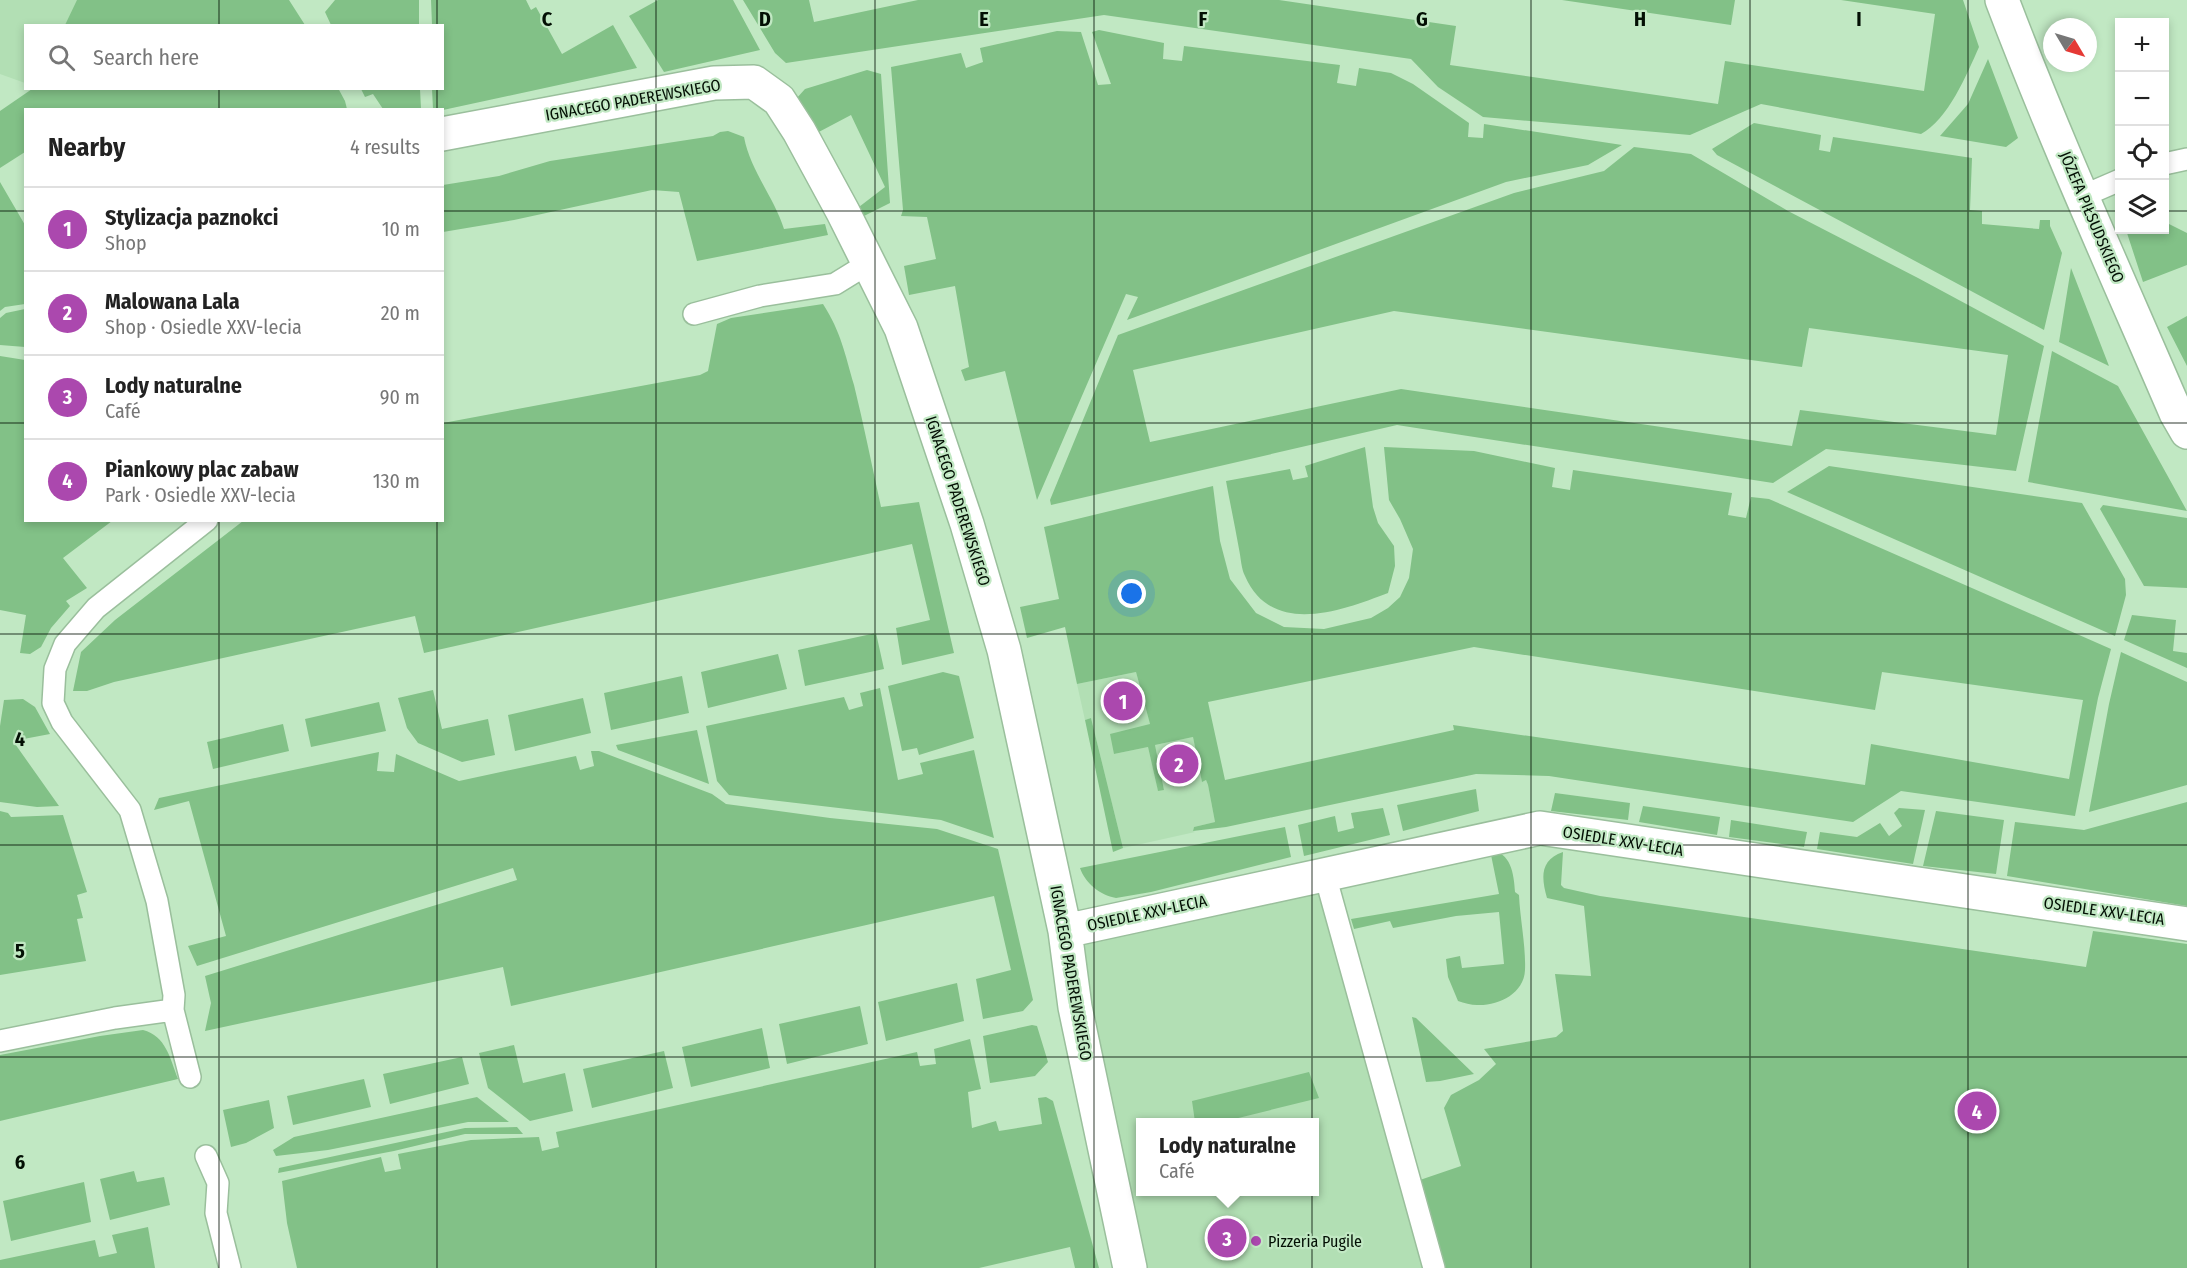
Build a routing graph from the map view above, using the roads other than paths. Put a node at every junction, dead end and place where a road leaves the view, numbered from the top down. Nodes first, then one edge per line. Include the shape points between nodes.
1 (2002, 0) edge
2 (444, 134) edge
3 (2187, 159) edge
4 (2169, 163) edge
5 (2115, 182) edge
6 (2083, 196) junction
7 (869, 263) junction
8 (694, 314) dead end
9 (2187, 432) edge
10 (204, 522) edge
11 (1325, 875) junction
12 (2187, 924) edge
13 (1065, 931) junction
14 (173, 1010) junction
15 (0, 1041) edge
16 (190, 1077) dead end
17 (206, 1156) dead end
18 (230, 1268) edge
19 (1130, 1268) edge
20 (1434, 1268) edge

1 - 6 street, JÓZEFA PIŁSUDSKIEGO
2 - 7 street, IGNACEGO PADEREWSKIEGO via 714,83 754,82 779,100 799,131
3 - 4 lane
5 - 6 lane
6 - 9 street, JÓZEFA PIŁSUDSKIEGO
7 - 8 lane via 836,284 760,296
7 - 13 street, IGNACEGO PADEREWSKIEGO via 901,328 971,535 1004,650
10 - 14 lane via 96,608 65,644 55,669 53,703 63,722 130,810 157,902 174,995
11 - 12 street, OSIEDLE XXV-LECIA via 1540,828
11 - 13 street, OSIEDLE XXV-LECIA
11 - 20 lane
13 - 19 street, IGNACEGO PADEREWSKIEGO via 1075,1007
14 - 15 lane
14 - 16 lane
17 - 18 lane via 218,1183 216,1213

